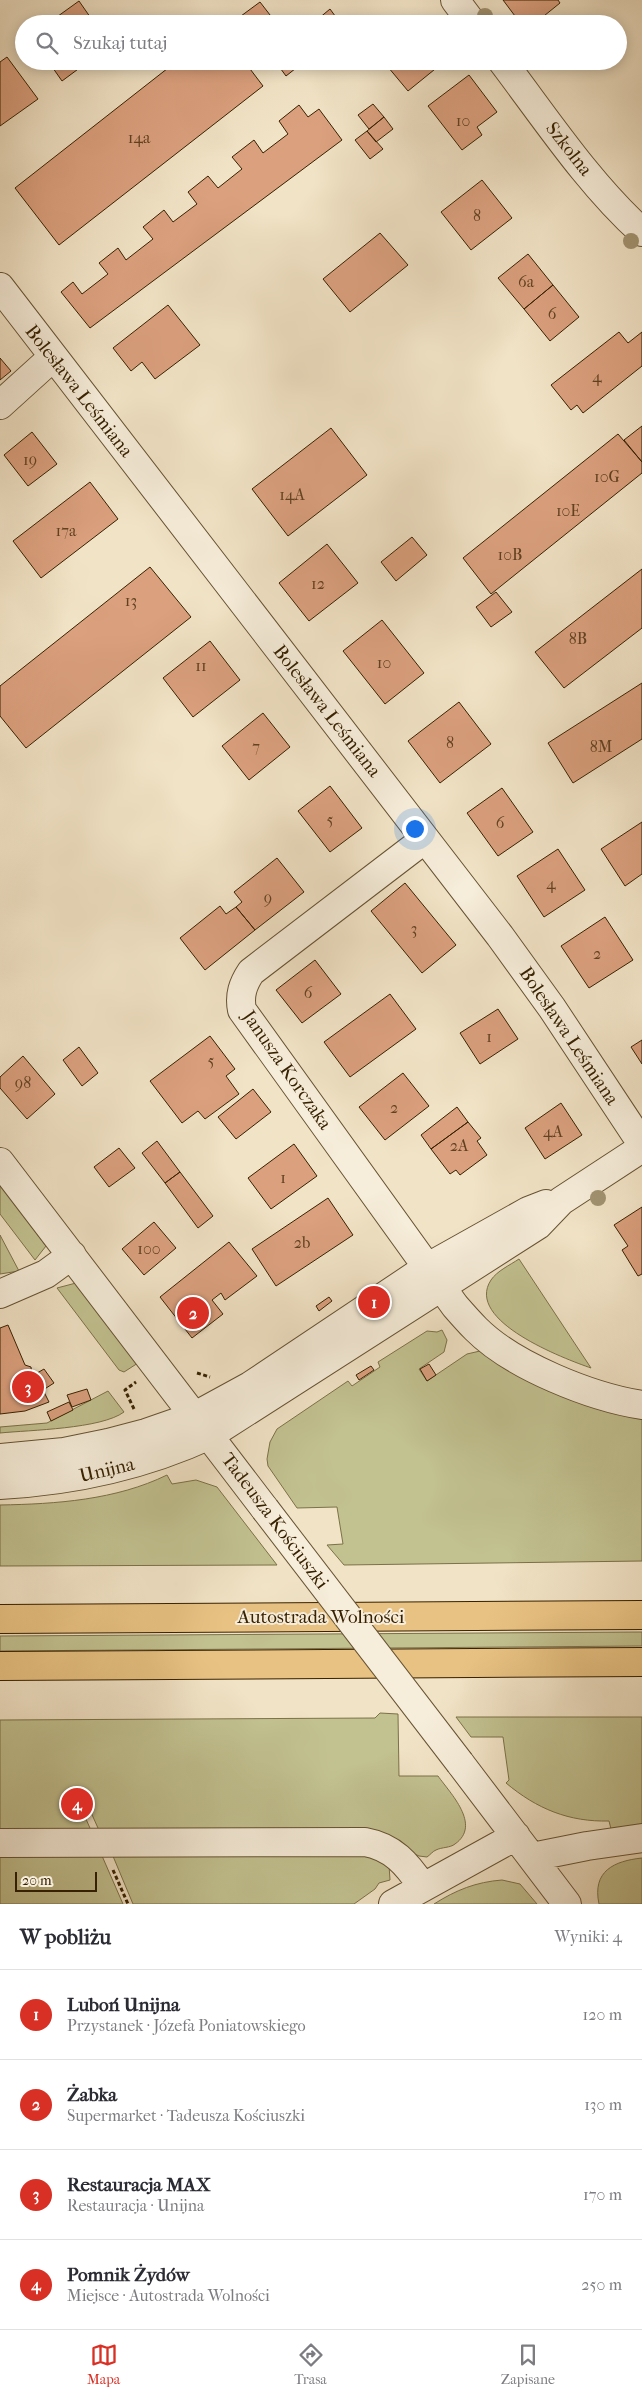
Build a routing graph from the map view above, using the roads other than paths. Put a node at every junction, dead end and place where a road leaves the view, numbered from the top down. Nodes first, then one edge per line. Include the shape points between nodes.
1 (455, 0) edge
2 (466, 15) edge
3 (509, 70) edge
4 (642, 232) edge
5 (0, 287) edge
6 (53, 358) junction
7 (0, 405) edge
8 (425, 840) junction
9 (642, 1144) edge
10 (642, 1148) edge
11 (0, 1162) edge
12 (72, 1255) junction
13 (436, 1278) junction
14 (0, 1294) edge
15 (642, 1405) edge
16 (202, 1425) junction
17 (0, 1458) edge
18 (0, 1485) edge
19 (642, 1615) edge
20 (0, 1619) edge
21 (642, 1662) edge
22 (0, 1666) edge
23 (642, 1838) edge
24 (0, 1843) edge
25 (524, 1847) junction
26 (422, 1886) junction
27 (393, 1904) edge
28 (568, 1904) edge

1 - 2 street
3 - 4 street, Szkolna via 587,172
5 - 6 street, Bolesława Leśmiana
6 - 7 street
6 - 8 street, Bolesława Leśmiana
8 - 9 street, Bolesława Leśmiana via 534,982
8 - 13 street, Janusza Korczaka via 252,972 240,1000 242,1010
10 - 13 street via 561,1201 528,1211
11 - 12 street, Tadeusza Kościuszki
12 - 14 street via 46,1274
12 - 16 street, Tadeusza Kościuszki
13 - 15 street, Janusza Korczaka via 477,1330 513,1356 566,1383
13 - 16 street via 250,1386
16 - 17 street, Unijna via 146,1433 64,1452
16 - 18 street, Unijna via 161,1456 114,1470 62,1480
16 - 25 street, Tadeusza Kościuszki, bridge
19 - 20 highway, Autostrada Wolności
21 - 22 highway
23 - 25 street via 587,1846
24 - 26 street via 365,1842 395,1854
25 - 26 street
25 - 28 street, Tadeusza Kościuszki
26 - 27 street

